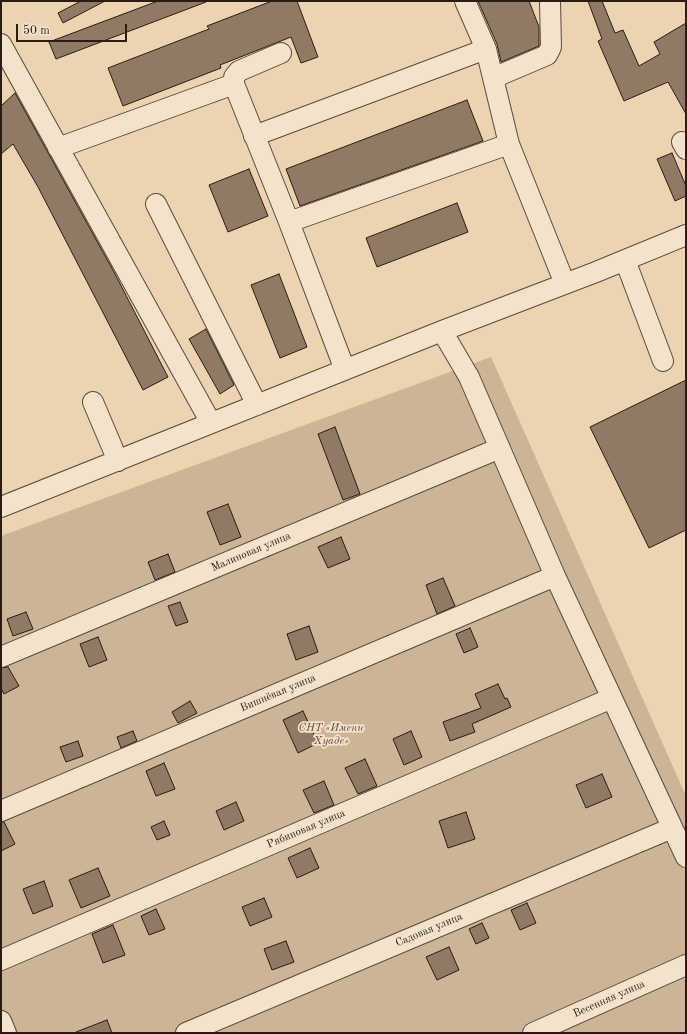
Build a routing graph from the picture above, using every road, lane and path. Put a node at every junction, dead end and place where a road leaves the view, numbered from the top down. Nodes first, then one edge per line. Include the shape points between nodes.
1 (550, 1) edge
2 (465, 2) edge
3 (1, 44) edge
4 (486, 49) junction
5 (281, 53) dead end
6 (6, 66) edge
7 (493, 78) junction
8 (234, 84) junction
9 (254, 136) junction
10 (510, 144) junction
11 (58, 148) junction
12 (156, 204) dead end
13 (289, 222) junction
14 (686, 235) edge
15 (625, 260) junction
16 (565, 284) junction
17 (442, 331) junction
18 (663, 361) dead end
19 (345, 370) junction
20 (93, 402) dead end
21 (257, 405) junction
22 (211, 424) junction
23 (500, 448) junction
24 (118, 461) junction
25 (1, 507) edge
26 (555, 576) junction
27 (1, 657) edge
28 (612, 698) junction
29 (1, 811) edge
30 (672, 828) junction
31 (686, 857) edge
32 (1, 960) edge
33 (686, 966) edge
34 (1, 1021) edge
35 (6, 1033) edge
36 (186, 1033) edge
37 (533, 1033) edge

1 - 7 street via 551,47 547,55
2 - 4 street
3 - 6 street
4 - 7 street
4 - 9 street
5 - 8 street via 239,71 234,77
6 - 11 street
7 - 10 street
8 - 9 street
8 - 11 street
9 - 13 street
10 - 13 street
10 - 16 street
11 - 22 street
12 - 21 street
13 - 19 street
14 - 15 street
15 - 16 street
15 - 18 street
16 - 17 street
17 - 19 street
17 - 23 street via 469,377
19 - 21 street
20 - 24 street
21 - 22 street
22 - 24 street
23 - 26 street
23 - 27 street, Малиновая улица
24 - 25 street
26 - 28 street
26 - 29 street, Вишнёвая улица
28 - 30 street
28 - 32 street, Рябиновая улица
30 - 31 street
30 - 36 street, Садовая улица
33 - 37 street, Весенняя улица
34 - 35 street

